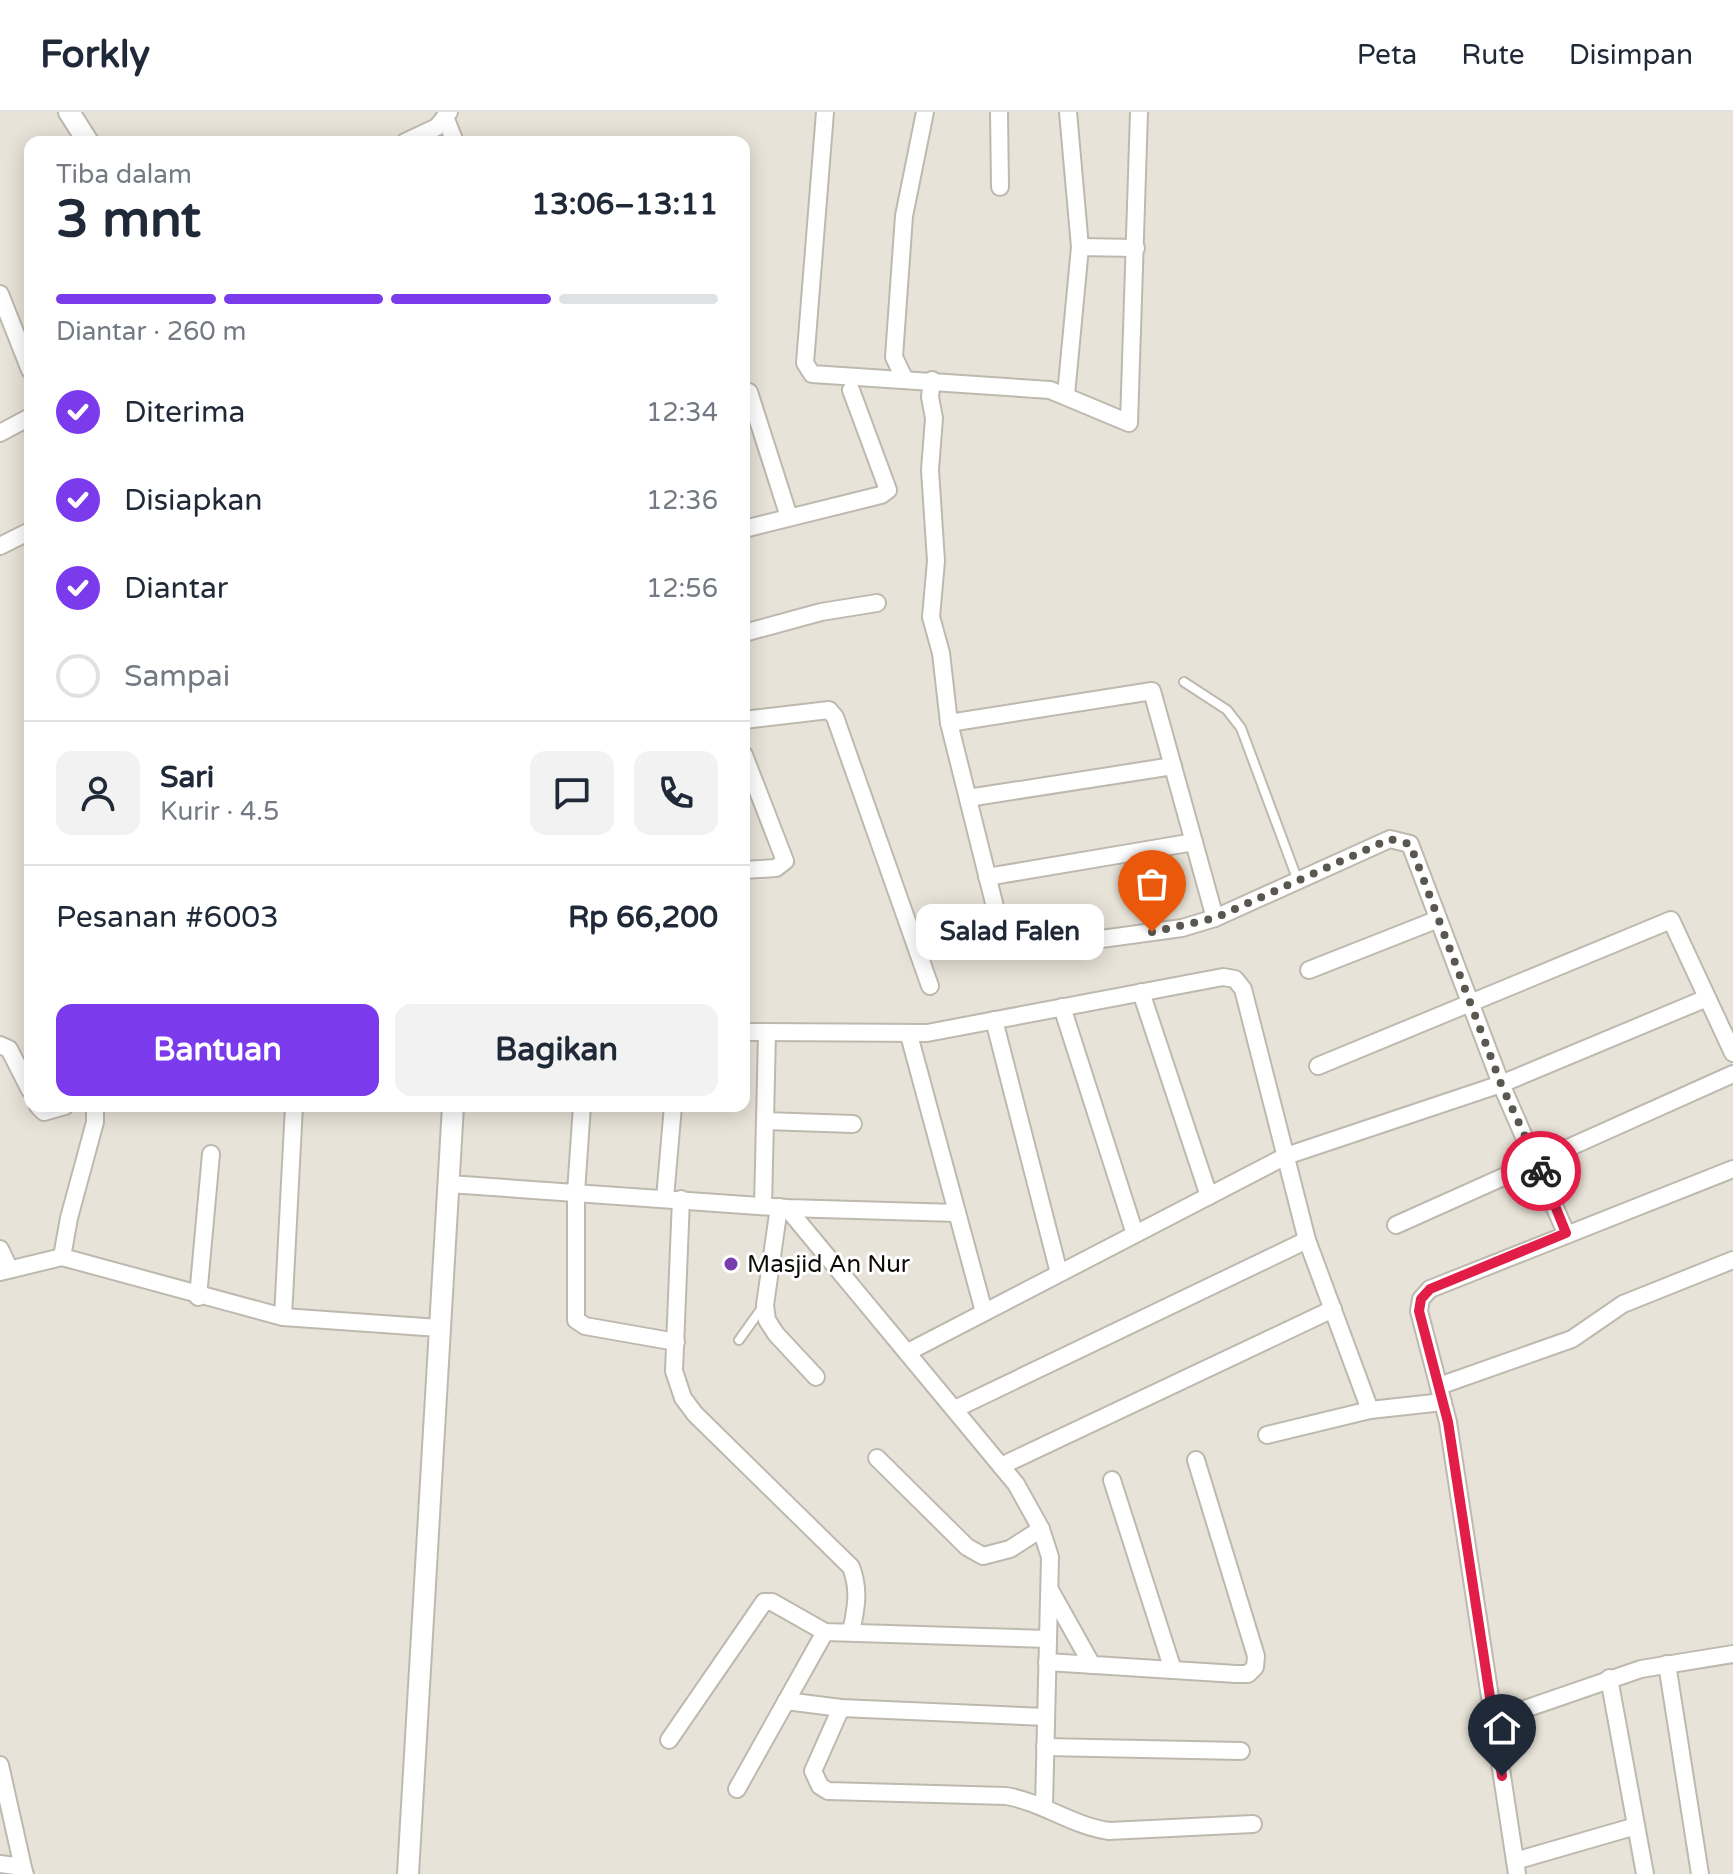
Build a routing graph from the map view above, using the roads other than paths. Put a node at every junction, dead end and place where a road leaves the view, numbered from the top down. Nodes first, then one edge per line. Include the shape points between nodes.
1 (69, 112) edge
2 (825, 112) edge
3 (925, 112) edge
4 (999, 112) edge
5 (1068, 112) edge
6 (1139, 112) edge
7 (447, 115) edge
8 (84, 136) edge
9 (418, 136) edge
10 (453, 136) edge
11 (1000, 187) dead end
12 (1080, 247) junction
13 (1136, 248) junction
14 (0, 294) edge
15 (6, 327) edge
16 (24, 359) edge
17 (905, 380) junction
18 (932, 380) junction
19 (851, 390) dead end
20 (750, 395) edge
21 (1066, 395) junction
22 (24, 420) edge
23 (0, 433) edge
24 (789, 517) junction
25 (750, 527) edge
26 (24, 534) edge
27 (0, 546) edge
28 (877, 603) dead end
29 (750, 631) edge
30 (1184, 682) dead end
31 (750, 719) edge
32 (949, 723) junction
33 (1173, 766) junction
34 (750, 771) edge
35 (968, 798) junction
36 (1194, 842) junction
37 (750, 870) edge
38 (987, 877) junction
39 (1298, 881) junction
40 (1215, 918) junction
41 (1436, 920) junction
42 (1309, 970) dead end
43 (930, 986) dead end
44 (1141, 992) junction
45 (1707, 998) junction
46 (1468, 1002) junction
47 (1062, 1007) junction
48 (994, 1020) junction
49 (750, 1032) edge
50 (767, 1033) junction
51 (909, 1035) junction
52 (0, 1045) edge
53 (1733, 1053) edge
54 (1318, 1066) dead end
55 (1733, 1074) edge
56 (24, 1078) edge
57 (1501, 1084) junction
58 (95, 1112) edge
59 (294, 1112) edge
60 (453, 1112) edge
61 (582, 1112) edge
62 (673, 1112) edge
63 (765, 1121) junction
64 (853, 1124) dead end
65 (211, 1154) dead end
66 (1286, 1156) junction
67 (1538, 1164) junction
68 (1733, 1169) edge
69 (449, 1184) junction
70 (576, 1192) junction
71 (1209, 1196) junction
72 (673, 1199) junction
73 (776, 1207) junction
74 (957, 1213) junction
75 (1396, 1225) dead end
76 (1566, 1233) junction
77 (1135, 1234) junction
78 (1307, 1240) junction
79 (0, 1249) edge
80 (62, 1257) junction
81 (1733, 1260) edge
82 (4, 1270) edge
83 (1059, 1273) junction
84 (198, 1297) junction
85 (765, 1305) junction
86 (1333, 1309) junction
87 (984, 1312) junction
88 (283, 1317) junction
89 (439, 1328) junction
90 (739, 1340) dead end
91 (676, 1342) junction
92 (908, 1352) junction
93 (816, 1377) dead end
94 (1441, 1394) junction
95 (955, 1409) junction
96 (1370, 1410) junction
97 (1267, 1435) dead end
98 (877, 1458) dead end
99 (1196, 1460) dead end
100 (1001, 1466) junction
101 (1112, 1480) dead end
102 (1041, 1529) junction
103 (1049, 1588) junction
104 (825, 1632) junction
105 (851, 1632) junction
106 (1048, 1639) junction
107 (1733, 1654) edge
108 (1047, 1662) junction
109 (1667, 1664) junction
110 (1092, 1665) junction
111 (1173, 1670) junction
112 (1609, 1678) junction
113 (786, 1701) junction
114 (841, 1708) junction
115 (1046, 1717) junction
116 (1493, 1720) junction
117 (669, 1740) dead end
118 (1045, 1747) junction
119 (1241, 1751) dead end
120 (0, 1765) edge
121 (737, 1789) dead end
122 (1044, 1806) junction
123 (1253, 1824) dead end
124 (1636, 1826) junction
125 (0, 1864) edge
126 (1516, 1867) edge
127 (25, 1873) edge
128 (408, 1874) edge
129 (1645, 1874) edge
130 (1700, 1874) edge

1 - 8 street
2 - 17 street via 805,363 812,374 827,378
3 - 17 street via 904,216 894,357
4 - 11 street
5 - 12 street
6 - 13 street
7 - 9 street
7 - 10 street
12 - 13 street
12 - 21 street
13 - 21 street via 1129,423
14 - 15 street
15 - 16 street
17 - 18 street
18 - 21 street
18 - 32 street via 936,561 931,617
19 - 24 street via 888,490
20 - 24 street
22 - 23 street
24 - 25 street
26 - 27 street
28 - 29 street
30 - 39 lane via 1227,710 1241,728
31 - 43 street via 829,710 835,717
32 - 33 street via 1152,691
32 - 35 street
33 - 35 street
33 - 36 street
34 - 37 street via 785,861 776,868
35 - 38 street
36 - 38 street
36 - 40 street
38 - 40 street via 1001,931 1019,947 1182,928
39 - 40 street
39 - 41 street via 1400,839 1410,844
41 - 42 street
41 - 46 street
44 - 47 street
44 - 66 street via 1235,979 1243,989
44 - 71 street
45 - 46 street via 1671,920
45 - 53 street
45 - 57 street
46 - 54 street
46 - 57 street
47 - 48 street
47 - 77 street
48 - 51 street
48 - 83 street
49 - 50 street
50 - 51 street
50 - 63 street
51 - 74 street
52 - 56 street via 9,1049
55 - 67 street
57 - 66 street
57 - 67 street
58 - 80 street
59 - 88 street
60 - 69 street
61 - 70 street
62 - 72 street
63 - 64 street
63 - 73 street
65 - 84 street
66 - 71 street
66 - 78 street
67 - 75 street
67 - 76 street
68 - 76 street
69 - 70 street
69 - 89 street
70 - 72 street
70 - 91 street via 577,1322
71 - 77 street
72 - 73 street
72 - 91 street
73 - 74 street
73 - 85 street
73 - 92 street
74 - 87 street
76 - 94 street via 1430,1289 1421,1299 1419,1311
77 - 83 street
78 - 86 street
78 - 95 street
79 - 82 street
80 - 82 street
80 - 84 street
81 - 94 street via 1623,1304 1572,1339
83 - 87 street
84 - 88 street
85 - 90 lane
85 - 93 street via 776,1334
86 - 96 street
86 - 100 street
87 - 92 street
88 - 89 street
89 - 128 street
91 - 105 street via 674,1371 689,1406 851,1567 857,1601
92 - 95 street
94 - 96 street
94 - 116 street
95 - 100 street
96 - 97 street
98 - 102 street via 967,1547 983,1556 1010,1549
99 - 111 street via 1255,1667 1248,1674
100 - 102 street
101 - 111 street
102 - 103 street via 1050,1557
103 - 106 street
103 - 110 street
104 - 105 street
104 - 113 street
104 - 117 street via 764,1602
105 - 106 street
106 - 108 street
107 - 109 street
108 - 110 street
108 - 115 street
109 - 112 street
109 - 130 street
110 - 111 street
112 - 116 street
112 - 124 street
113 - 114 street
113 - 121 street
114 - 115 street
114 - 122 street via 813,1771 828,1791 1006,1796
115 - 118 street
116 - 126 street
118 - 119 street
118 - 122 street
120 - 127 street
122 - 123 street via 1109,1831
124 - 126 street
124 - 129 street
125 - 127 street

